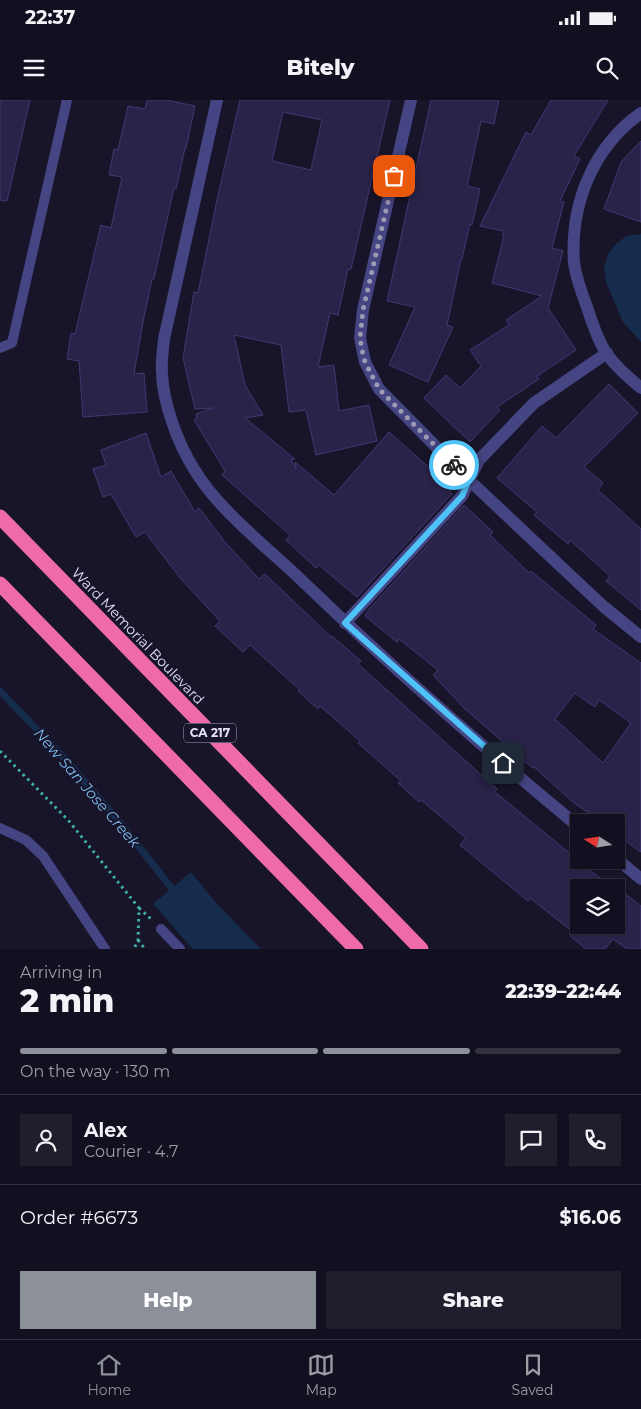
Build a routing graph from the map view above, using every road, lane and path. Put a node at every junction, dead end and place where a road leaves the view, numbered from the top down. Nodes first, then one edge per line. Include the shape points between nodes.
1 (67, 100) edge
2 (217, 100) edge
3 (411, 100) edge
4 (641, 113) edge
5 (0, 348) edge
6 (607, 354) junction
7 (641, 388) edge
8 (469, 480) junction
9 (0, 517) edge
10 (0, 584) edge
11 (345, 623) junction
12 (641, 637) edge
13 (0, 751) edge
14 (570, 820) edge
15 (0, 828) edge
16 (625, 866) edge
17 (641, 879) edge
18 (161, 929) dead end
19 (138, 940) junction
20 (105, 949) edge
21 (134, 949) edge
22 (145, 949) edge
23 (180, 949) edge
24 (356, 949) edge
25 (421, 949) edge

1 - 5 lane via 12,343
2 - 11 street via 164,339 162,374 170,418 194,469 214,497
3 - 8 street via 363,310 360,338 365,362 379,389
4 - 6 street via 624,125 598,157 582,193 574,226 574,264 596,336
6 - 7 street
6 - 8 street via 534,403 478,460
8 - 11 street via 462,496
8 - 12 street via 603,606
9 - 25 highway, Ward Memorial Boulevard / CA 217
10 - 24 highway
11 - 14 street
13 - 19 path via 68,820 139,908
15 - 20 lane via 26,840 43,856
16 - 17 street
18 - 23 lane
19 - 21 path
19 - 22 path

